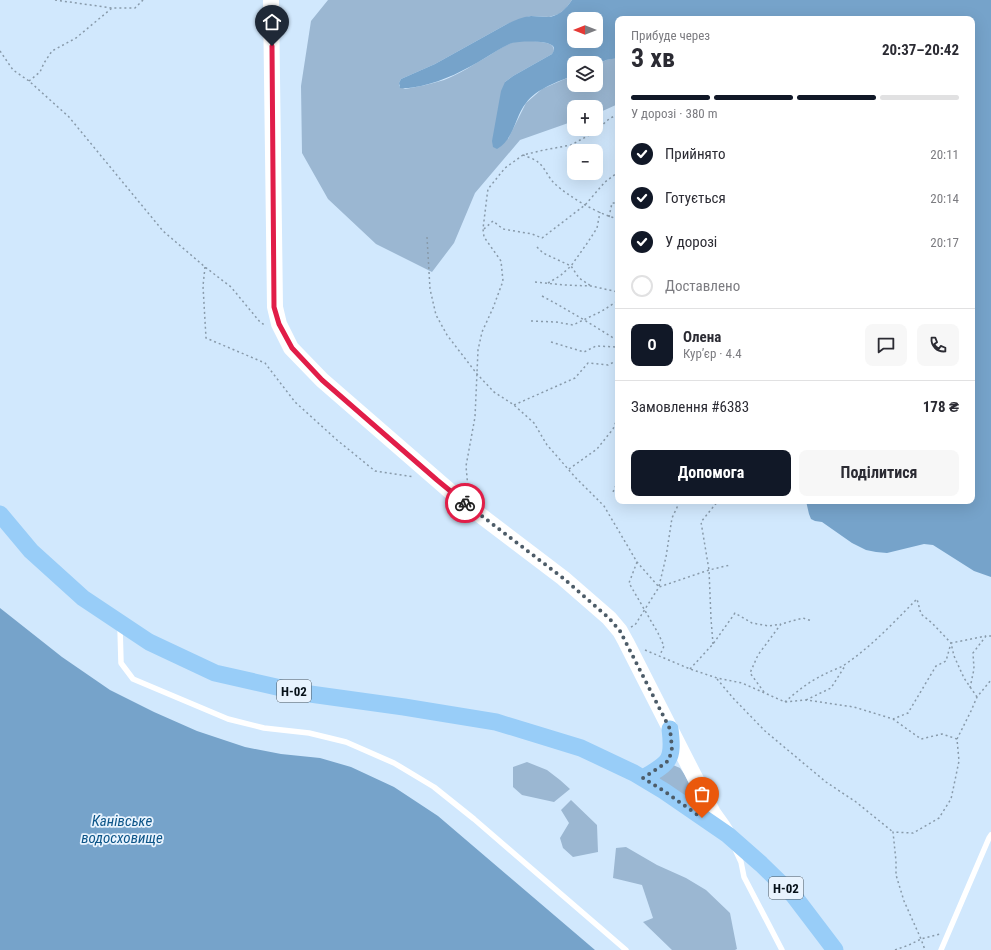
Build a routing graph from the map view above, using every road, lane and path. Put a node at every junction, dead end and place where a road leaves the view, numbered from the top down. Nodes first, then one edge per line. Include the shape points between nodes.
1 (55, 0) edge
2 (143, 0) edge
3 (271, 0) edge
4 (112, 8) junction
5 (0, 50) edge
6 (29, 81) junction
7 (615, 116) edge
8 (523, 155) junction
9 (615, 174) edge
10 (615, 203) edge
11 (585, 205) junction
12 (600, 212) junction
13 (610, 217) junction
14 (615, 219) edge
15 (483, 229) junction
16 (427, 237) dead end
17 (537, 247) dead end
18 (571, 266) junction
19 (205, 267) junction
20 (536, 282) dead end
21 (548, 283) junction
22 (591, 286) junction
23 (615, 291) edge
24 (542, 296) dead end
25 (615, 303) edge
26 (585, 320) junction
27 (531, 321) dead end
28 (279, 324) junction
29 (615, 339) edge
30 (551, 342) dead end
31 (615, 349) edge
32 (615, 362) edge
33 (477, 374) junction
34 (514, 405) junction
35 (615, 424) edge
36 (568, 469) junction
37 (414, 477) dead end
38 (470, 493) dead end
39 (679, 504) edge
40 (716, 504) edge
41 (0, 514) edge
42 (637, 562) junction
43 (730, 565) dead end
44 (709, 570) junction
45 (659, 587) junction
46 (645, 609) junction
47 (812, 621) dead end
48 (120, 623) junction
49 (781, 624) junction
50 (986, 636) junction
51 (991, 636) edge
52 (623, 637) junction
53 (951, 643) junction
54 (713, 644) junction
55 (660, 655) junction
56 (846, 665) junction
57 (690, 669) junction
58 (716, 678) junction
59 (991, 680) edge
60 (970, 688) junction
61 (765, 694) junction
62 (977, 697) junction
63 (806, 700) junction
64 (785, 702) junction
65 (893, 719) junction
66 (670, 729) junction
67 (957, 739) junction
68 (643, 778) junction
69 (893, 832) junction
70 (991, 835) edge
71 (728, 836) junction
72 (949, 932) junction
73 (921, 939) junction
74 (626, 950) edge
75 (782, 950) edge
76 (835, 950) edge
77 (895, 950) edge
78 (925, 950) edge
79 (941, 950) edge

1 - 4 path
2 - 4 path via 135,8
3 - 28 main road via 274,307
4 - 6 path via 76,38 52,51 40,72
5 - 6 path via 13,70
6 - 19 path via 68,117 163,231
7 - 8 path via 570,145
8 - 11 path via 540,163 553,182
8 - 15 path via 505,168 488,189
9 - 11 path
10 - 13 path via 612,203
11 - 12 path
11 - 15 path via 542,238 503,229 493,221
12 - 13 path
12 - 18 path via 597,228
13 - 14 path
15 - 33 path via 484,237 501,261 503,281 482,332
16 - 33 path via 430,290 436,315 447,335
17 - 18 path via 543,253
18 - 21 path
18 - 22 path via 579,278
19 - 28 path via 231,287 260,322 268,327
19 - 37 path via 206,338 265,363 295,402 375,471
20 - 21 path
21 - 22 path
22 - 23 path
24 - 26 path
25 - 26 path
26 - 27 path via 573,326
26 - 29 path
28 - 52 main road via 292,348 322,380 459,499 563,578 609,618
30 - 31 path via 584,352 596,346
32 - 34 path via 608,365 588,362 575,378
33 - 34 path via 494,392
33 - 38 path via 475,417 466,466
34 - 36 path via 534,423 547,445
35 - 36 path via 597,449
36 - 42 path via 604,506
39 - 45 path via 672,518
40 - 44 path via 701,522
41 - 48 main road, Н-02 via 36,556 84,598
42 - 45 path
42 - 46 path via 629,583
43 - 44 path
44 - 45 path
44 - 54 path
45 - 46 path
46 - 52 path via 635,625
46 - 55 path via 664,646
47 - 49 path via 803,618
48 - 68 main road, Н-02 via 149,642 215,673 304,693 496,722 581,748
48 - 74 lane via 121,663 133,679 228,718 264,728 309,733 346,742 394,763 434,787
49 - 54 path via 752,624 735,613
49 - 61 path via 758,655 750,673
50 - 51 path
50 - 53 path
50 - 60 path via 973,654 974,669
52 - 55 path
52 - 66 main road
53 - 56 path via 921,614 917,599 883,634
53 - 60 path via 954,656
53 - 65 path via 946,661 936,666 908,713
54 - 57 path
55 - 57 path
56 - 63 path via 831,688
56 - 64 path via 824,674 801,688
57 - 58 path
58 - 61 path via 742,683
58 - 69 path via 765,731 826,782
59 - 62 path
60 - 62 path
61 - 64 path
62 - 67 path
63 - 64 path
63 - 65 path via 854,707
65 - 67 path via 921,738 942,734
66 - 68 main road via 672,748 669,760
66 - 71 main road via 713,813
67 - 69 path via 959,761 951,799 940,818 913,833
68 - 71 main road, Н-02
69 - 73 path via 896,875 904,901
70 - 72 lane
71 - 75 lane via 741,862 744,877
71 - 76 main road, Н-02 via 794,896
72 - 73 path
72 - 79 lane
73 - 77 path
73 - 78 path

